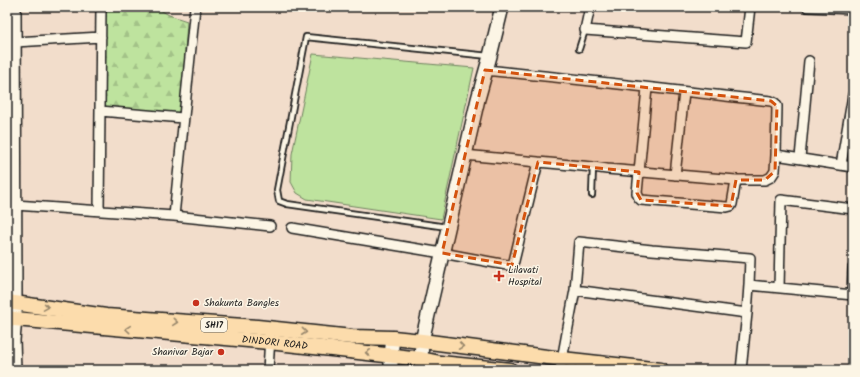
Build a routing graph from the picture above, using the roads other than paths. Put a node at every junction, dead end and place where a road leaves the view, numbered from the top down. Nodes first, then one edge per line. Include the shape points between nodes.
1 (14, 7) edge
2 (101, 7) edge
3 (194, 7) edge
4 (502, 7) edge
5 (590, 7) edge
6 (750, 7) edge
7 (807, 7) edge
8 (853, 9) edge
9 (585, 30) junction
10 (101, 36) junction
11 (15, 42) junction
12 (579, 49) dead end
13 (490, 56) junction
14 (809, 61) dead end
15 (486, 70) junction
16 (647, 88) junction
17 (684, 92) junction
18 (853, 95) edge
19 (100, 111) junction
20 (183, 118) junction
21 (464, 155) junction
22 (776, 155) junction
23 (800, 158) junction
24 (538, 162) junction
25 (841, 165) junction
26 (594, 167) junction
27 (853, 167) edge
28 (639, 172) junction
29 (675, 175) junction
30 (736, 180) junction
31 (592, 195) dead end
32 (15, 205) junction
33 (853, 209) edge
34 (99, 210) junction
35 (174, 216) junction
36 (270, 226) dead end
37 (448, 227) junction
38 (292, 228) dead end
39 (442, 253) junction
40 (853, 268) edge
41 (749, 285) junction
42 (779, 288) junction
43 (576, 290) junction
44 (852, 294) edge
45 (11, 302) edge
46 (747, 313) junction
47 (10, 329) edge
48 (270, 336) junction
49 (393, 338) junction
50 (422, 341) junction
51 (391, 356) junction
52 (421, 359) junction
53 (561, 364) edge
54 (440, 366) edge
55 (14, 370) edge
56 (268, 370) edge
57 (391, 370) edge
58 (510, 370) edge
59 (661, 370) edge
60 (741, 370) edge

1 - 11 street
2 - 10 street
3 - 20 street
4 - 13 street
5 - 9 street
6 - 9 street via 746,42
7 - 8 street
9 - 12 lane
10 - 11 street
10 - 19 street
11 - 32 street
13 - 15 street
13 - 37 lane via 306,37 277,190 279,201
14 - 23 street
15 - 16 street
15 - 21 street
16 - 17 street
16 - 28 street
17 - 22 street via 775,103
17 - 29 street
18 - 25 street
19 - 20 street
19 - 34 street
20 - 35 street
21 - 24 street
21 - 37 street
22 - 23 street
22 - 30 street via 771,177 765,180
23 - 25 street
24 - 26 street
24 - 39 street via 512,265
25 - 27 street
26 - 28 street
26 - 31 lane
28 - 29 street
28 - 30 street via 637,194 641,200 731,206
29 - 30 street
32 - 34 street
32 - 45 street
33 - 42 street via 781,200
34 - 35 street
35 - 36 street
37 - 39 street
38 - 39 street
39 - 50 street
40 - 44 street
41 - 42 street
41 - 43 street via 750,258 579,242
41 - 46 street
42 - 44 street
43 - 46 street
43 - 53 street
45 - 47 street
45 -> 48 main road, DINDORI ROAD / SH17 via 106,316 257,327
46 - 60 street
48 -> 47 main road, DINDORI ROAD / SH17
47 - 55 street
48 -> 49 main road, DINDORI ROAD / SH17
51 -> 48 main road, DINDORI ROAD / SH17
48 - 56 street
49 - 50 main road, DINDORI ROAD / SH17
49 - 51 street
50 - 52 street
50 -> 53 main road, DINDORI ROAD
51 - 52 main road, DINDORI ROAD / SH17
51 - 57 street
52 - 54 main road, DINDORI ROAD / SH17
53 - 59 main road, DINDORI ROAD
54 - 58 main road, DINDORI ROAD / SH17

